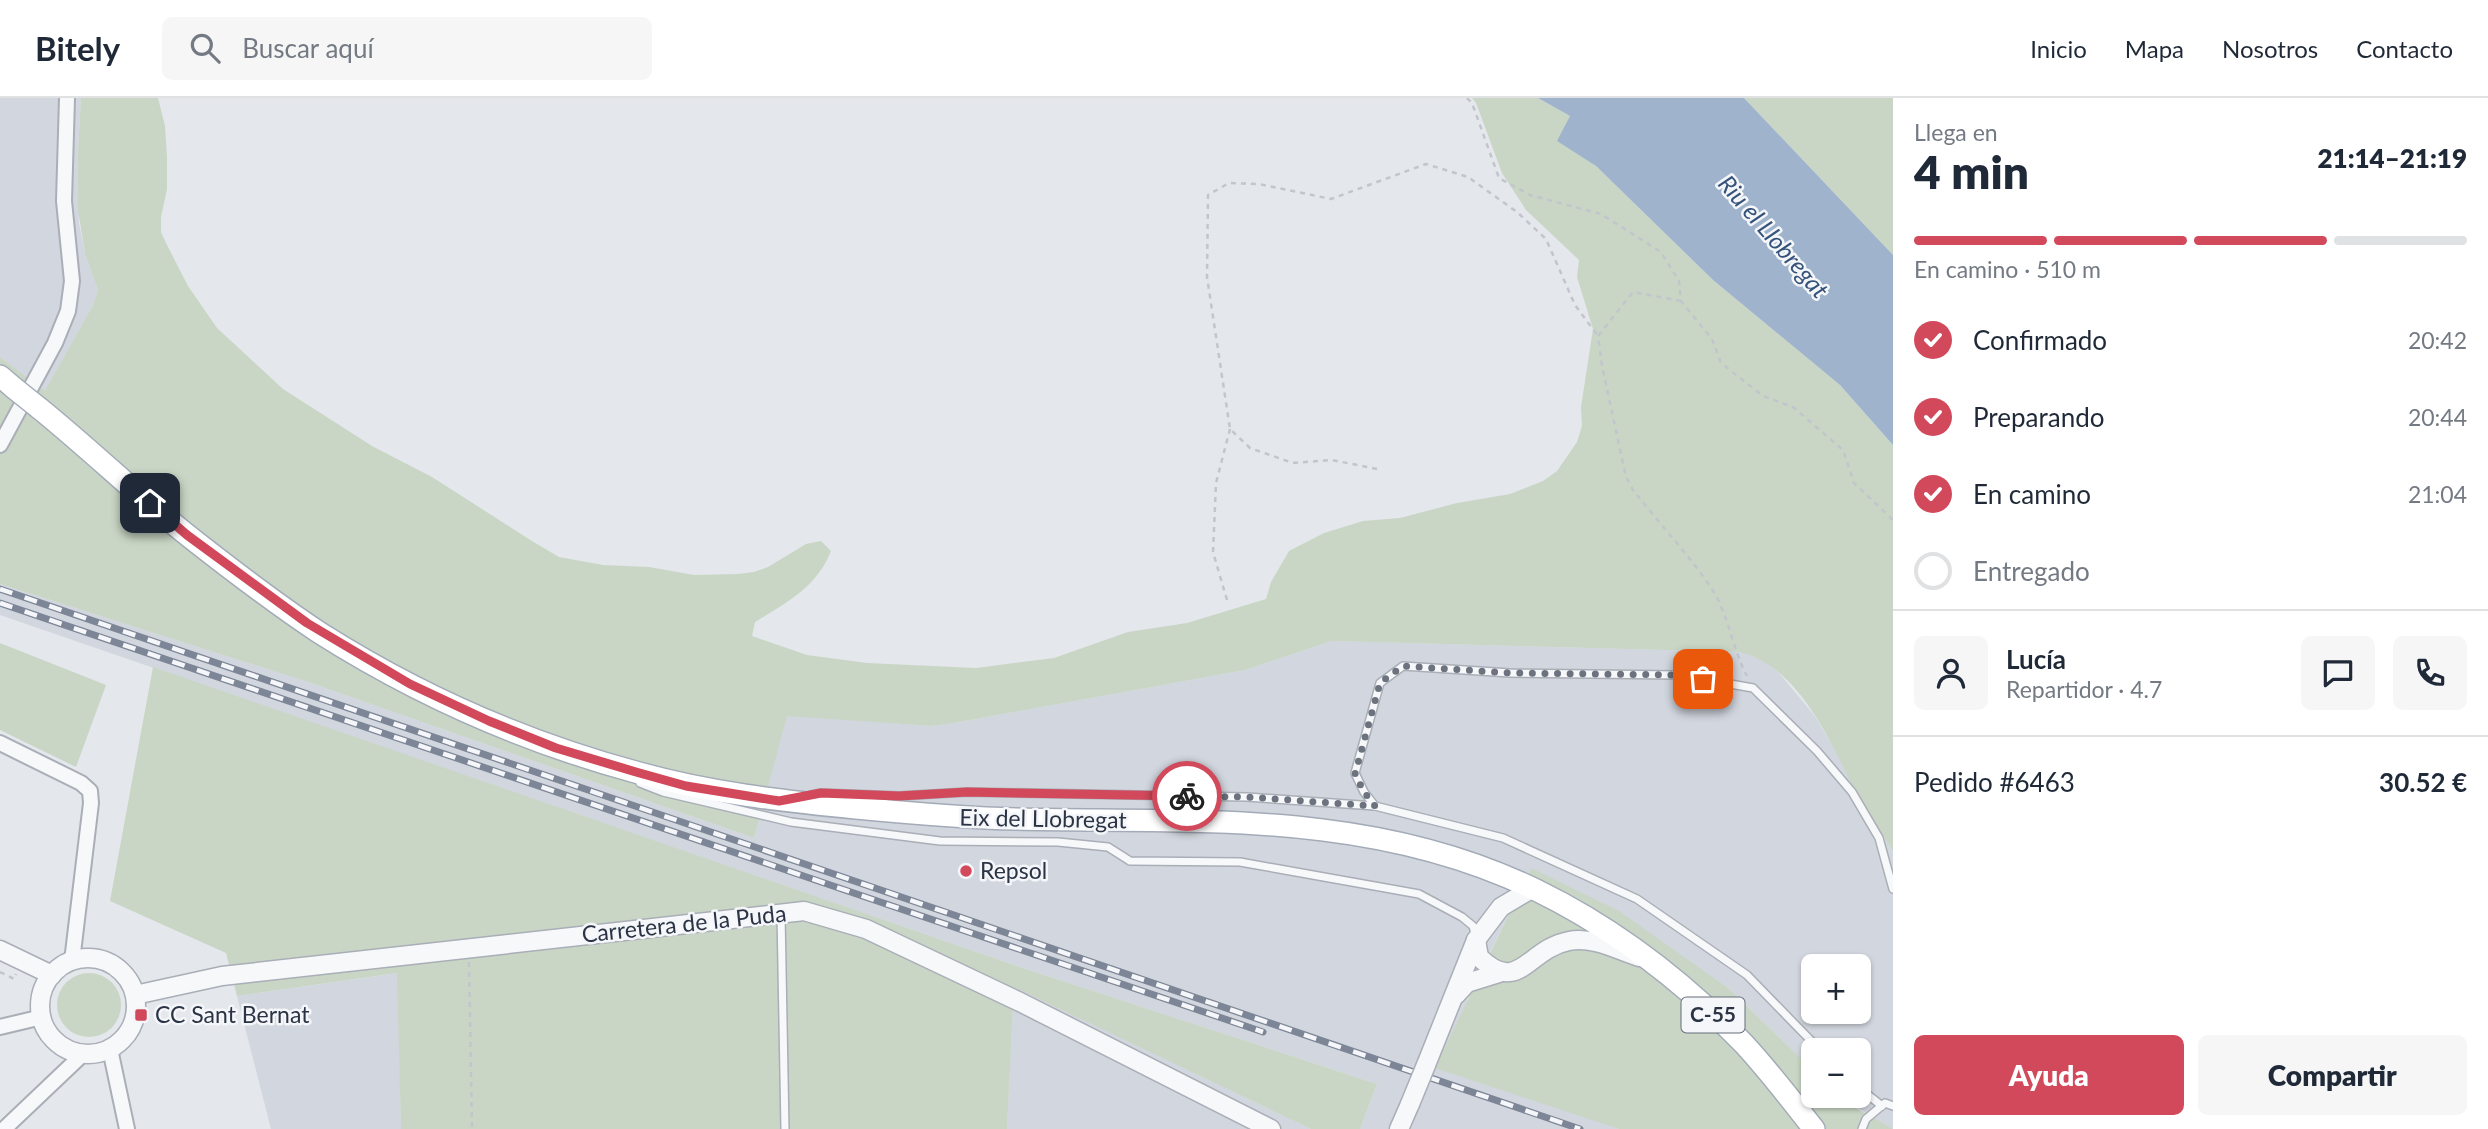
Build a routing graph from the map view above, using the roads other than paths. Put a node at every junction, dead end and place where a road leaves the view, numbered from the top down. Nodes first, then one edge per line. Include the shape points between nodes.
1 (67, 98) edge
2 (7, 382) edge
3 (0, 445) edge
4 (0, 743) edge
5 (586, 758) junction
6 (779, 801) junction
7 (1375, 806) junction
8 (1533, 888) junction
9 (1893, 889) edge
10 (781, 914) junction
11 (1476, 940) junction
12 (0, 950) edge
13 (72, 961) junction
14 (1649, 961) junction
15 (1499, 973) junction
16 (52, 975) junction
17 (135, 995) junction
18 (1453, 998) junction
19 (42, 1017) junction
20 (0, 1027) edge
21 (1808, 1038) edge
22 (110, 1049) junction
23 (83, 1054) junction
24 (1871, 1097) edge
25 (1882, 1106) junction
26 (1893, 1106) edge
27 (4, 1129) edge
28 (127, 1129) edge
29 (785, 1129) edge
30 (1271, 1129) edge
31 (1399, 1129) edge
32 (1814, 1129) edge
33 (1862, 1129) edge

1 - 3 street via 64,201 72,281 68,311
2 - 5 main road, Eix del Llobregat / C-55, bridge via 187,535 322,634 451,705
4 - 13 street via 90,791
5 - 6 main road, Eix del Llobregat / C-55 via 686,786
5 - 11 lane via 663,792 791,822 940,841 1108,847 1130,861 1240,862 1419,894 1473,926
6 - 7 lane via 821,793 899,796 967,792 1247,797
6 - 8 main road, Eix del Llobregat / C-55 via 950,817 1272,823 1381,838 1476,865
7 - 9 lane via 1355,774 1380,683 1403,666 1510,673 1679,675 1753,688 1818,751 1852,792 1879,838
7 - 21 lane via 1503,838 1637,899 1747,975
8 - 11 street via 1501,907
8 - 14 main road, Eix del Llobregat / C-55 via 1584,915
10 - 17 street, Carretera de la Puda via 222,976
10 - 29 lane
10 - 30 street, Carretera de la Puda via 804,911 866,929
11 - 15 street via 1479,957
11 - 18 street
12 - 16 street
13 - 16 street
13 - 17 street via 84,958 111,963 122,971
14 - 15 street via 1593,942 1571,940 1549,947 1514,973
14 - 32 main road, Eix del Llobregat / C-55 via 1743,1043
15 - 18 street via 1467,984
16 - 19 street via 40,1002
17 - 22 street via 132,1026
18 - 31 street, bridge
19 - 20 street
19 - 23 street via 57,1042
22 - 23 street
22 - 28 street
23 - 27 street
24 - 25 lane
25 - 26 lane
25 - 33 lane

